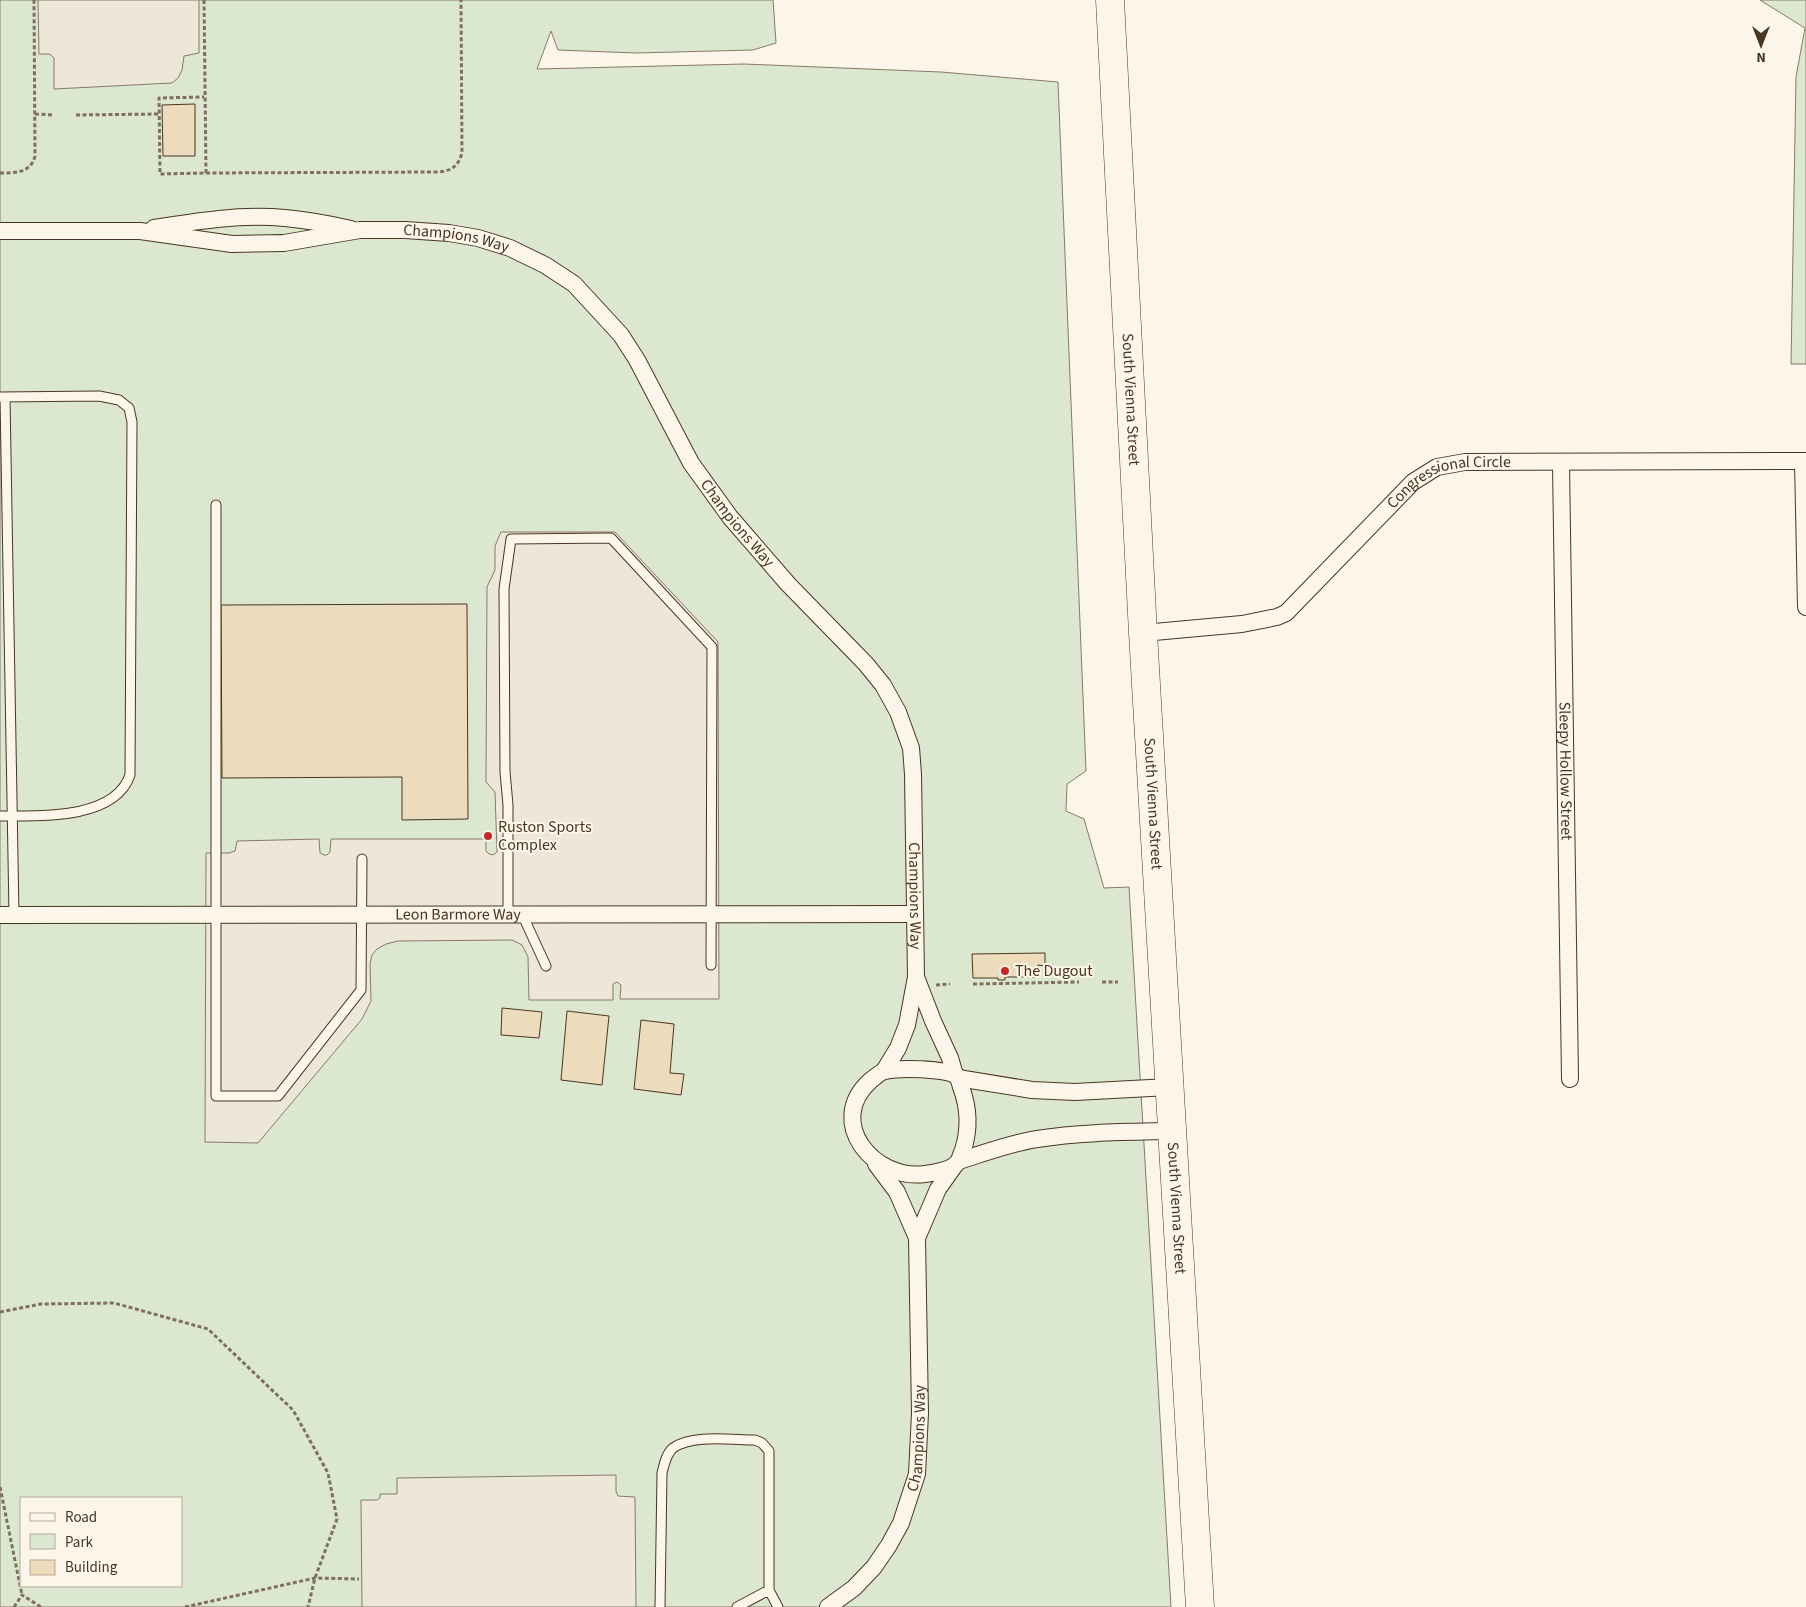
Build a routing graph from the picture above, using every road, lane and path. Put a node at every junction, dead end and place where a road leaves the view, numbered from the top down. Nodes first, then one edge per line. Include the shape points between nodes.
1 (34, 0) edge
2 (204, 0) edge
3 (461, 0) edge
4 (1110, 0) edge
5 (204, 98) junction
6 (35, 114) junction
7 (159, 114) junction
8 (54, 115) dead end
9 (76, 115) dead end
10 (0, 173) edge
11 (206, 173) junction
12 (360, 230) junction
13 (0, 231) edge
14 (140, 231) junction
15 (2, 397) edge
16 (1805, 461) edge
17 (1561, 462) junction
18 (216, 505) dead end
19 (1806, 607) edge
20 (1143, 633) junction
21 (0, 816) edge
22 (12, 816) junction
23 (362, 859) dead end
24 (515, 914) junction
25 (711, 914) junction
26 (915, 914) junction
27 (7, 915) edge
28 (216, 915) junction
29 (362, 915) junction
30 (711, 965) dead end
31 (546, 966) dead end
32 (916, 977) junction
33 (1079, 982) dead end
34 (1102, 982) dead end
35 (1118, 982) dead end
36 (950, 984) dead end
37 (973, 984) dead end
38 (934, 985) dead end
39 (884, 1071) junction
40 (956, 1076) junction
41 (1570, 1079) dead end
42 (1169, 1087) junction
43 (1171, 1131) junction
44 (874, 1160) junction
45 (957, 1163) junction
46 (917, 1238) junction
47 (0, 1312) edge
48 (0, 1487) edge
49 (315, 1578) junction
50 (359, 1579) dead end
51 (20, 1585) edge
52 (20, 1587) edge
53 (769, 1590) junction
54 (22, 1595) junction
55 (14, 1607) edge
56 (41, 1607) edge
57 (185, 1607) edge
58 (308, 1607) edge
59 (660, 1607) edge
60 (737, 1607) edge
61 (778, 1607) edge
62 (828, 1607) edge
63 (1200, 1607) edge

1 - 6 path
2 - 5 path
3 - 11 path via 462,153 460,161 452,169 446,172
4 - 20 highway, South Vienna Street
5 - 7 path via 159,98
5 - 11 path
6 - 8 path
6 - 10 path via 33,162 18,173
7 - 9 path
7 - 11 path via 160,174
12 - 14 street, Champions Way via 284,243 241,244
12 - 14 street, Champions Way via 284,218 232,218
12 - 26 street, Champions Way via 449,232 510,248 574,284 621,335 691,463 730,517 788,584 866,664 898,712 911,748
13 - 14 street, Champions Way
15 - 22 lane
15 - 22 lane via 100,396 119,400 129,408 132,422 130,775 127,785 118,795 83,811
16 - 17 street, Congressional Circle
16 - 19 street
17 - 20 street, Congressional Circle via 1465,462 1437,467 1413,482 1286,613 1242,624
17 - 41 street, Sleepy Hollow Street
18 - 28 lane
20 - 42 highway, South Vienna Street
21 - 22 lane
22 - 27 lane
23 - 29 lane
24 - 25 street, Leon Barmore Way
24 - 25 lane via 505,765 504,589 511,539 611,538 712,647
24 - 29 street, Leon Barmore Way
24 - 31 lane
25 - 26 street, Leon Barmore Way
25 - 30 lane
26 - 32 street, Champions Way
27 - 28 street, Leon Barmore Way
28 - 29 street, Leon Barmore Way
28 - 29 lane via 216,1096 278,1096 362,990
32 - 39 street, Champions Way via 907,1025
32 - 40 street, Champions Way
33 - 37 path
34 - 35 path
36 - 38 path
39 - 40 street via 928,1070
39 - 44 street, Champions Way via 866,1085 854,1104 853,1128 858,1142
40 - 42 street via 1032,1090 1075,1092
40 - 45 street, Champions Way via 966,1099 969,1120 968,1136
42 - 43 highway, South Vienna Street
43 - 45 street, Champions Way via 1036,1139
43 - 63 highway, South Vienna Street
44 - 45 street, Champions Way via 896,1172 910,1175 925,1174
44 - 46 street, Champions Way via 897,1192
45 - 46 street, Champions Way via 938,1189
46 - 62 street, Champions Way via 920,1421 917,1474 901,1524 889,1545 854,1588
47 - 49 path via 41,1304 114,1303 208,1329 293,1410 328,1473 337,1519
48 - 51 path
49 - 50 path
49 - 57 path
49 - 58 path
52 - 54 path
53 - 59 lane via 769,1451 755,1440 697,1440 672,1449 662,1473
53 - 60 lane
53 - 61 lane
54 - 55 path
54 - 56 path

